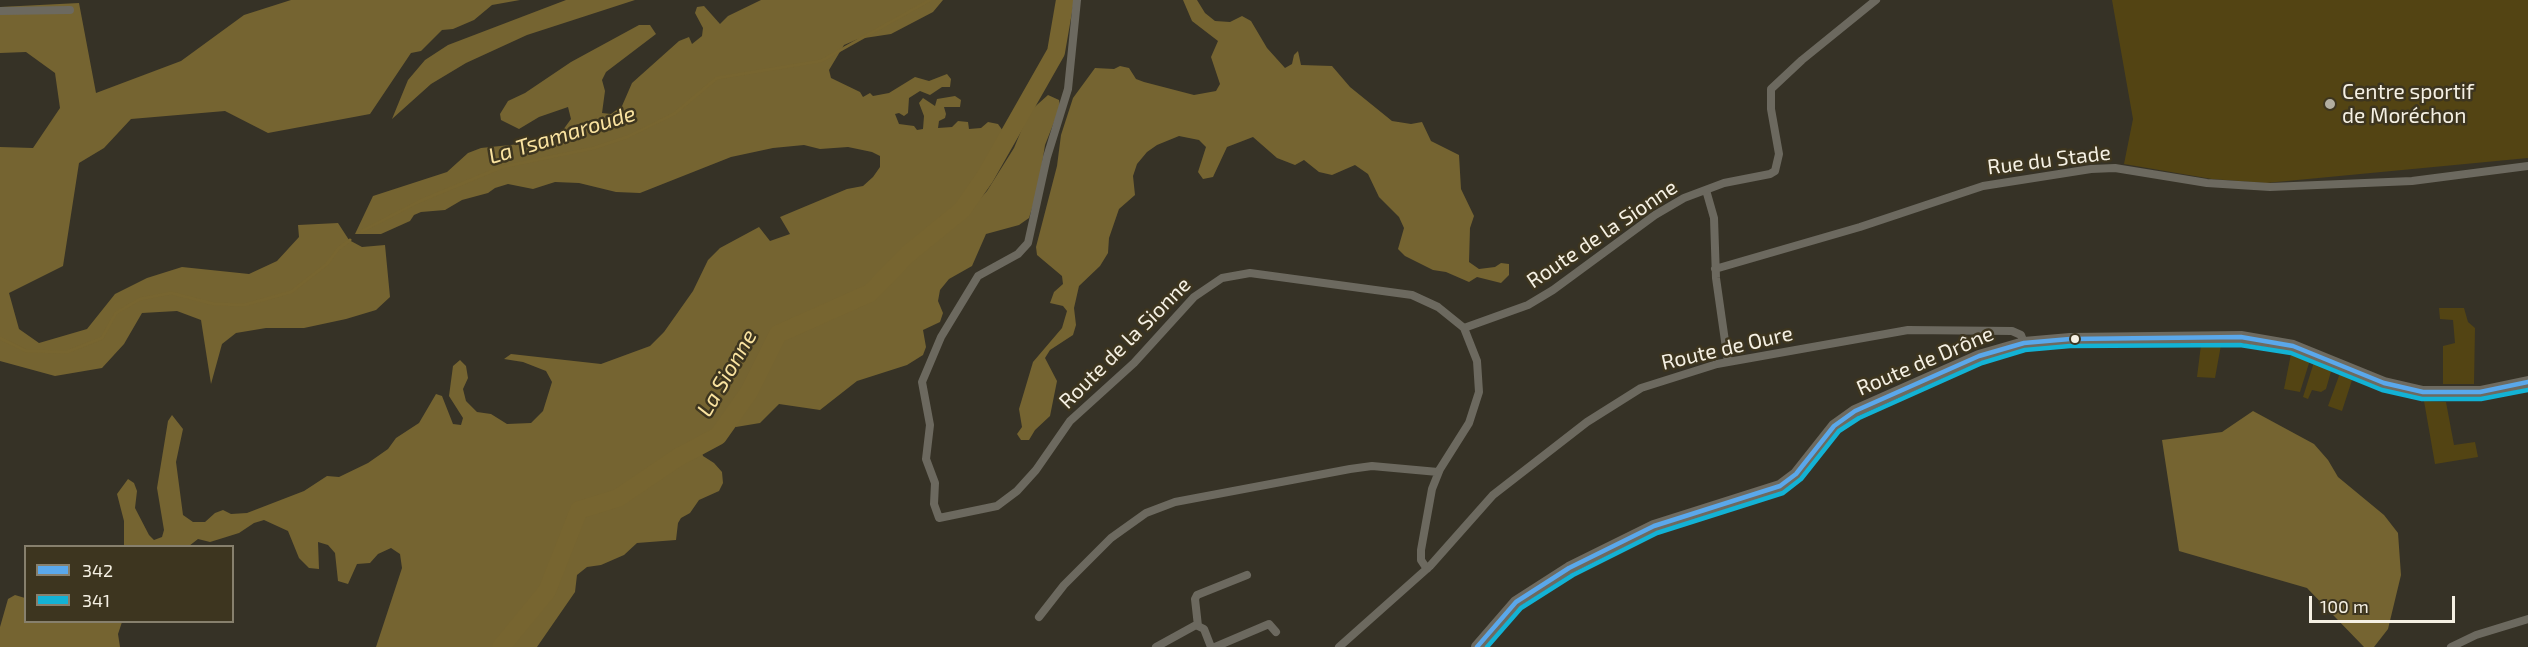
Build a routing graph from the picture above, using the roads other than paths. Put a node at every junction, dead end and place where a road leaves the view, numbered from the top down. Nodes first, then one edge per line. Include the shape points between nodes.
1 (1077, 0) edge
2 (1876, 0) edge
3 (70, 10) dead end
4 (0, 11) edge
5 (2528, 166) edge
6 (1706, 190) junction
7 (1715, 269) junction
8 (1464, 328) junction
9 (2024, 343) junction
10 (1728, 362) junction
11 (2528, 382) edge
12 (1438, 472) junction
13 (1427, 569) junction
14 (1247, 575) dead end
15 (1039, 617) dead end
16 (2528, 619) edge
17 (1198, 626) junction
18 (1276, 632) dead end
19 (1156, 647) edge
20 (1213, 647) edge
21 (1339, 647) edge
22 (1477, 647) edge
23 (2451, 647) edge

1 - 8 street, Route de la Sionne via 1068,89 1047,157 1028,243 1018,254 978,276 942,337 922,382 930,425 926,459 935,483 934,504 939,518 997,506 1017,491 1070,422 1134,363 1194,297 1222,278 1250,273 1412,294 1438,307
2 - 6 street, Route de la Sionne via 1771,89 1779,154 1775,171
3 - 4 street
5 - 7 street, Rue du Stade via 2412,181 2270,188 2115,168 2091,170 1983,186
6 - 7 street via 1716,236
6 - 8 street, Route de la Sionne via 1655,215 1553,290 1528,304
7 - 10 street
8 - 12 street via 1478,366 1477,403
9 - 10 street, Route de Oure via 2021,335 2012,331 1908,330
9 - 11 street, Route de Drône via 2241,337 2301,348 2378,381 2410,390 2440,394 2480,392
9 - 22 street, Route de Drône via 1969,360 1855,411 1834,426 1796,474 1780,486 1654,525 1569,568 1516,602
10 - 13 street, Route de Oure via 1641,388 1587,422 1492,495
12 - 13 street via 1424,523 1421,560
12 - 15 street via 1372,466 1175,502 1146,513 1111,537
13 - 21 street, Route de Oure
14 - 17 street via 1197,595
16 - 23 street
17 - 19 street
17 - 20 street
18 - 20 street via 1269,624

